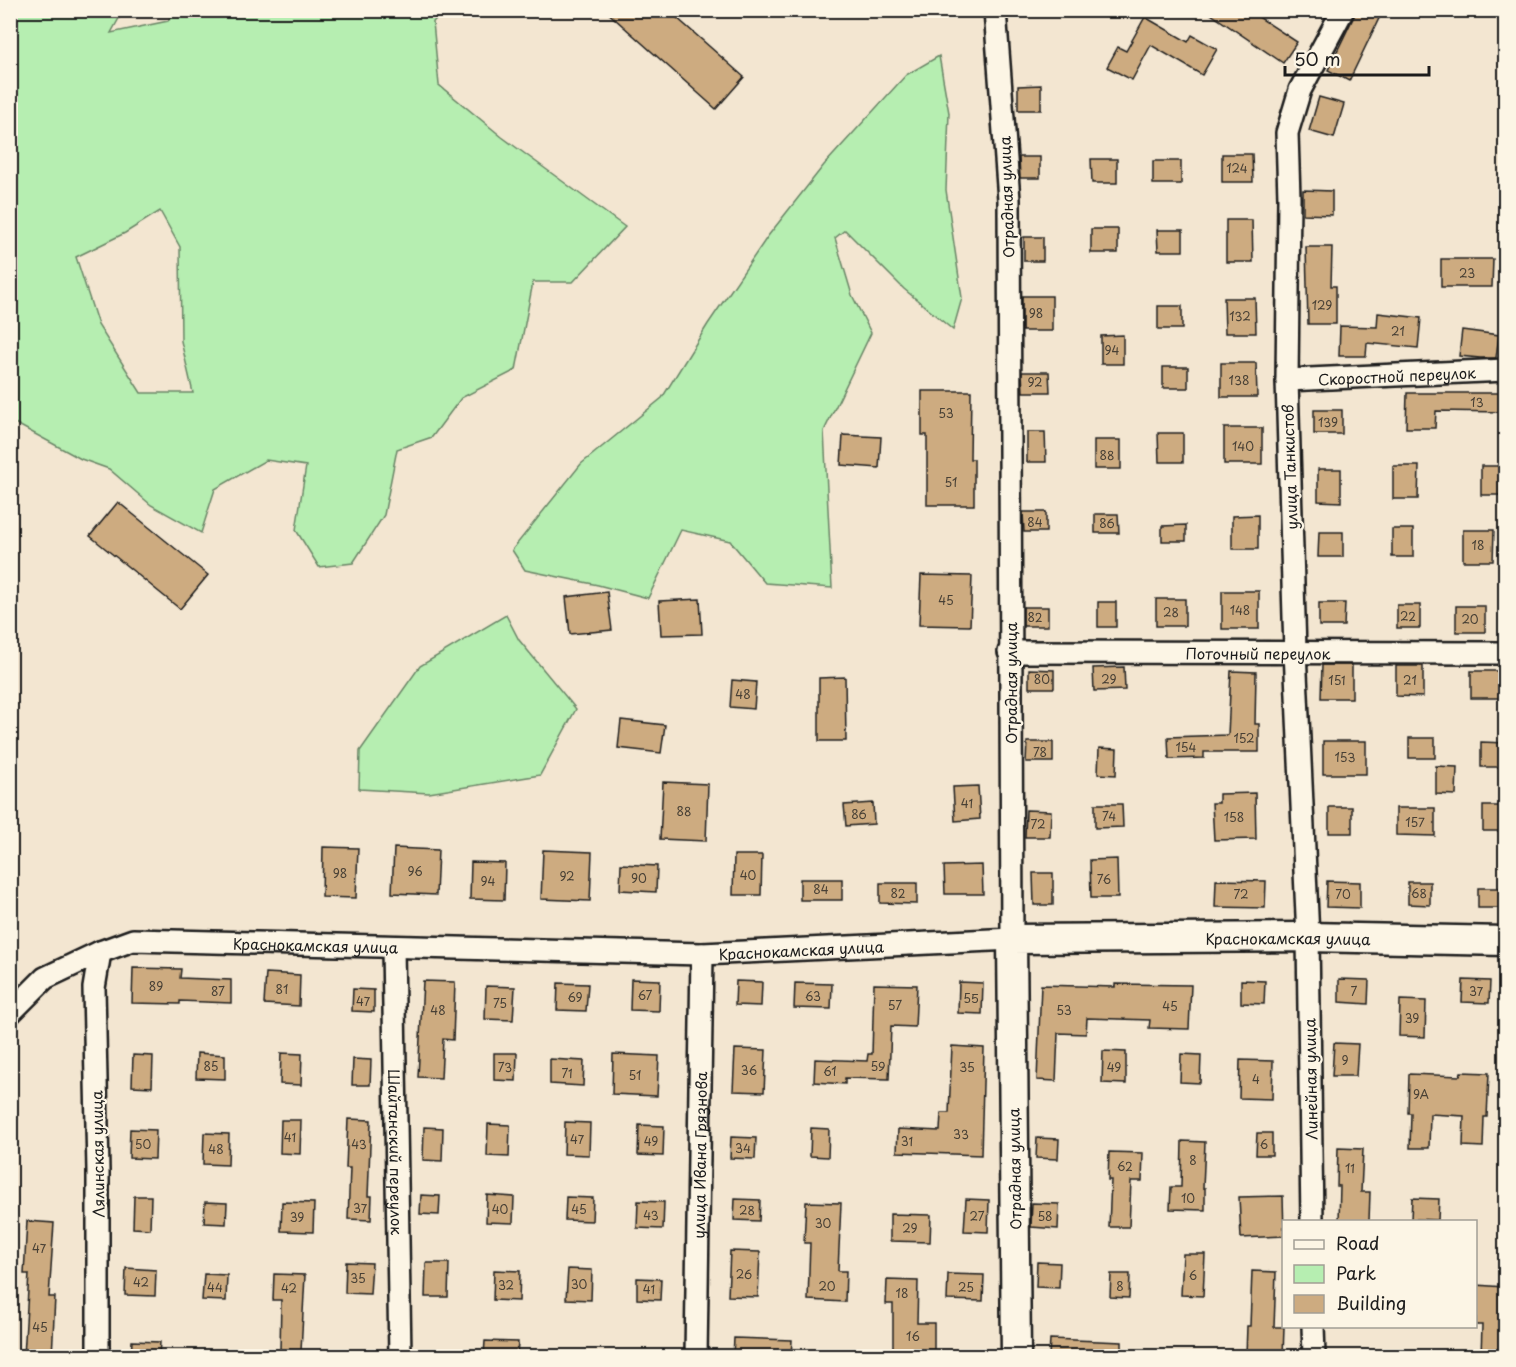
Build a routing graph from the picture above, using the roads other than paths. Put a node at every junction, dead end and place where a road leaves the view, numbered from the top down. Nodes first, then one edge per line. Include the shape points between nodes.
1 (995, 10) edge
2 (1343, 10) edge
3 (1506, 370) edge
4 (1287, 380) junction
5 (1295, 651) junction
6 (1010, 652) junction
7 (1506, 653) edge
8 (1308, 937) junction
9 (1012, 939) junction
10 (1506, 941) edge
11 (393, 948) junction
12 (100, 952) junction
13 (702, 954) junction
14 (10, 1013) edge
15 (1312, 1220) edge
16 (1313, 1328) edge
17 (98, 1356) edge
18 (400, 1356) edge
19 (696, 1356) edge
20 (1016, 1356) edge
21 (1314, 1356) edge

1 - 6 street, Отрадная улица via 1009,200
2 - 4 street, улица Танкистов via 1300,90 1287,133
3 - 4 street, Скоростной переулок
4 - 5 street, улица Танкистов
5 - 6 street, Поточный переулок
5 - 7 street, Поточный переулок
5 - 8 street, улица Танкистов
6 - 9 street, Отрадная улица
8 - 9 street, Краснокамская улица
8 - 10 street, Краснокамская улица
8 - 15 street, Линейная улица
9 - 13 street, Краснокамская улица
9 - 20 street, Отрадная улица
11 - 12 street, Краснокамская улица via 134,940
11 - 13 street, Краснокамская улица
11 - 18 street, Шайтанский переулок
12 - 14 street, Краснокамская улица via 45,978
12 - 17 street, Лялинская улица via 94,988
13 - 19 street, улица Ивана Грязнова
16 - 21 street

